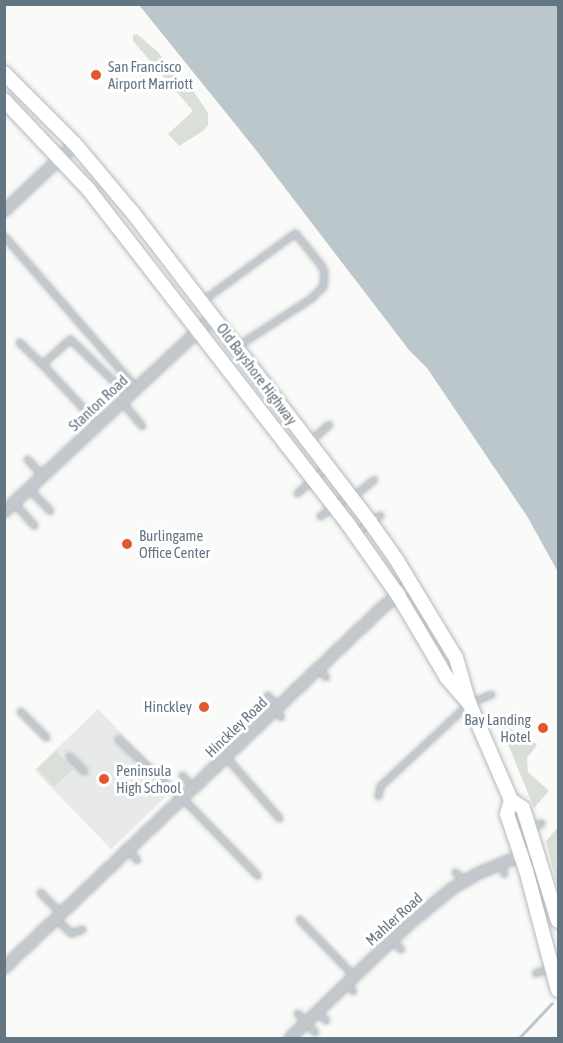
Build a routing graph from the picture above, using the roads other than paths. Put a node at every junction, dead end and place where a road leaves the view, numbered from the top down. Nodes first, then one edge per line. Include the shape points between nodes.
1 (4, 73) edge
2 (4, 100) edge
3 (75, 144) junction
4 (60, 158) junction
5 (4, 211) edge
6 (4, 236) edge
7 (201, 301) junction
8 (213, 317) junction
9 (197, 329) junction
10 (19, 342) dead end
11 (236, 347) junction
12 (42, 364) junction
13 (128, 395) junction
14 (98, 424) junction
15 (329, 424) dead end
16 (142, 426) dead end
17 (309, 441) junction
18 (27, 459) dead end
19 (327, 465) junction
20 (43, 476) junction
21 (312, 477) junction
22 (374, 479) dead end
23 (29, 489) junction
24 (297, 493) dead end
25 (350, 496) junction
26 (14, 503) junction
27 (333, 505) junction
28 (50, 511) dead end
29 (4, 512) edge
30 (320, 516) dead end
31 (375, 519) junction
32 (34, 525) dead end
33 (355, 533) junction
34 (411, 584) junction
35 (398, 595) junction
36 (490, 694) dead end
37 (267, 695) dead end
38 (469, 703) junction
39 (20, 711) dead end
40 (278, 711) junction
41 (46, 737) dead end
42 (118, 739) dead end
43 (69, 756) dead end
44 (226, 757) junction
45 (84, 771) dead end
46 (182, 775) dead end
47 (194, 788) junction
48 (378, 795) dead end
49 (180, 800) junction
50 (511, 800) junction
51 (279, 818) dead end
52 (128, 849) junction
53 (537, 849) junction
54 (521, 855) junction
55 (137, 860) dead end
56 (455, 872) dead end
57 (257, 875) dead end
58 (465, 881) junction
59 (40, 892) dead end
60 (58, 916) junction
61 (299, 919) dead end
62 (558, 921) edge
63 (82, 929) dead end
64 (392, 941) junction
65 (401, 950) dead end
66 (556, 966) edge
67 (4, 968) edge
68 (535, 973) dead end
69 (351, 984) junction
70 (558, 990) edge
71 (297, 1013) dead end
72 (306, 1023) junction
73 (315, 1032) dead end
74 (290, 1038) edge

1 - 3 main road, Old Bayshore Highway
2 - 4 main road, Old Bayshore Highway
3 - 4 street
3 - 7 main road, Old Bayshore Highway
4 - 5 street
4 - 9 main road, Old Bayshore Highway
6 - 13 lane
7 - 8 main road, Old Bayshore Highway
7 - 11 lane via 295,233 321,265 323,286 311,298
8 - 9 street, Stanton Road
8 - 11 main road, Old Bayshore Highway
9 - 13 street, Stanton Road
9 - 21 main road, Old Bayshore Highway
10 - 12 lane
11 - 17 main road, Old Bayshore Highway
12 - 13 lane via 70,339
12 - 14 lane
13 - 14 street, Stanton Road
13 - 16 lane
14 - 20 street, Stanton Road
15 - 17 lane
17 - 19 main road, Old Bayshore Highway
18 - 20 lane
19 - 21 lane
19 - 25 main road, Old Bayshore Highway
20 - 23 street, Stanton Road
21 - 24 lane
21 - 27 main road, Old Bayshore Highway
22 - 25 lane
23 - 26 street, Stanton Road
23 - 28 lane
25 - 27 lane
25 - 31 main road, Old Bayshore Highway
26 - 29 street, Stanton Road
26 - 32 lane
27 - 30 lane
27 - 33 main road, Old Bayshore Highway
31 - 33 lane
31 - 34 main road, Old Bayshore Highway
33 - 35 main road, Old Bayshore Highway
34 - 35 street, Hinckley Road
34 - 38 main road, Old Bayshore Highway via 430,608 462,664
35 - 38 main road, Old Bayshore Highway via 429,656
35 - 40 street, Hinckley Road via 322,673 298,688
36 - 38 lane
37 - 40 lane
38 - 48 lane via 380,786
38 - 50 main road, Old Bayshore Highway
39 - 41 lane
40 - 44 street, Hinckley Road
42 - 49 lane
43 - 45 lane
44 - 47 street, Hinckley Road
44 - 51 lane
46 - 47 lane
47 - 49 street, Hinckley Road
49 - 52 street, Hinckley Road
49 - 57 lane
50 - 53 main road, Old Bayshore Highway via 523,808 536,826
50 - 54 main road, Old Bayshore Highway via 507,814
52 - 55 lane
52 - 60 street, Hinckley Road
53 - 54 street, Mahler Road
53 - 62 main road, Old Bayshore Highway
54 - 58 street, Mahler Road via 502,868
54 - 66 main road, Old Bayshore Highway
56 - 58 lane
58 - 64 street, Mahler Road
59 - 60 lane
60 - 63 lane via 71,933
60 - 67 street, Hinckley Road via 34,946
61 - 69 lane
64 - 65 lane
64 - 69 street, Mahler Road
66 - 68 lane
66 - 70 main road, Old Bayshore Highway
69 - 72 street, Mahler Road via 322,1016
71 - 72 lane
72 - 73 lane
72 - 74 street, Mahler Road

